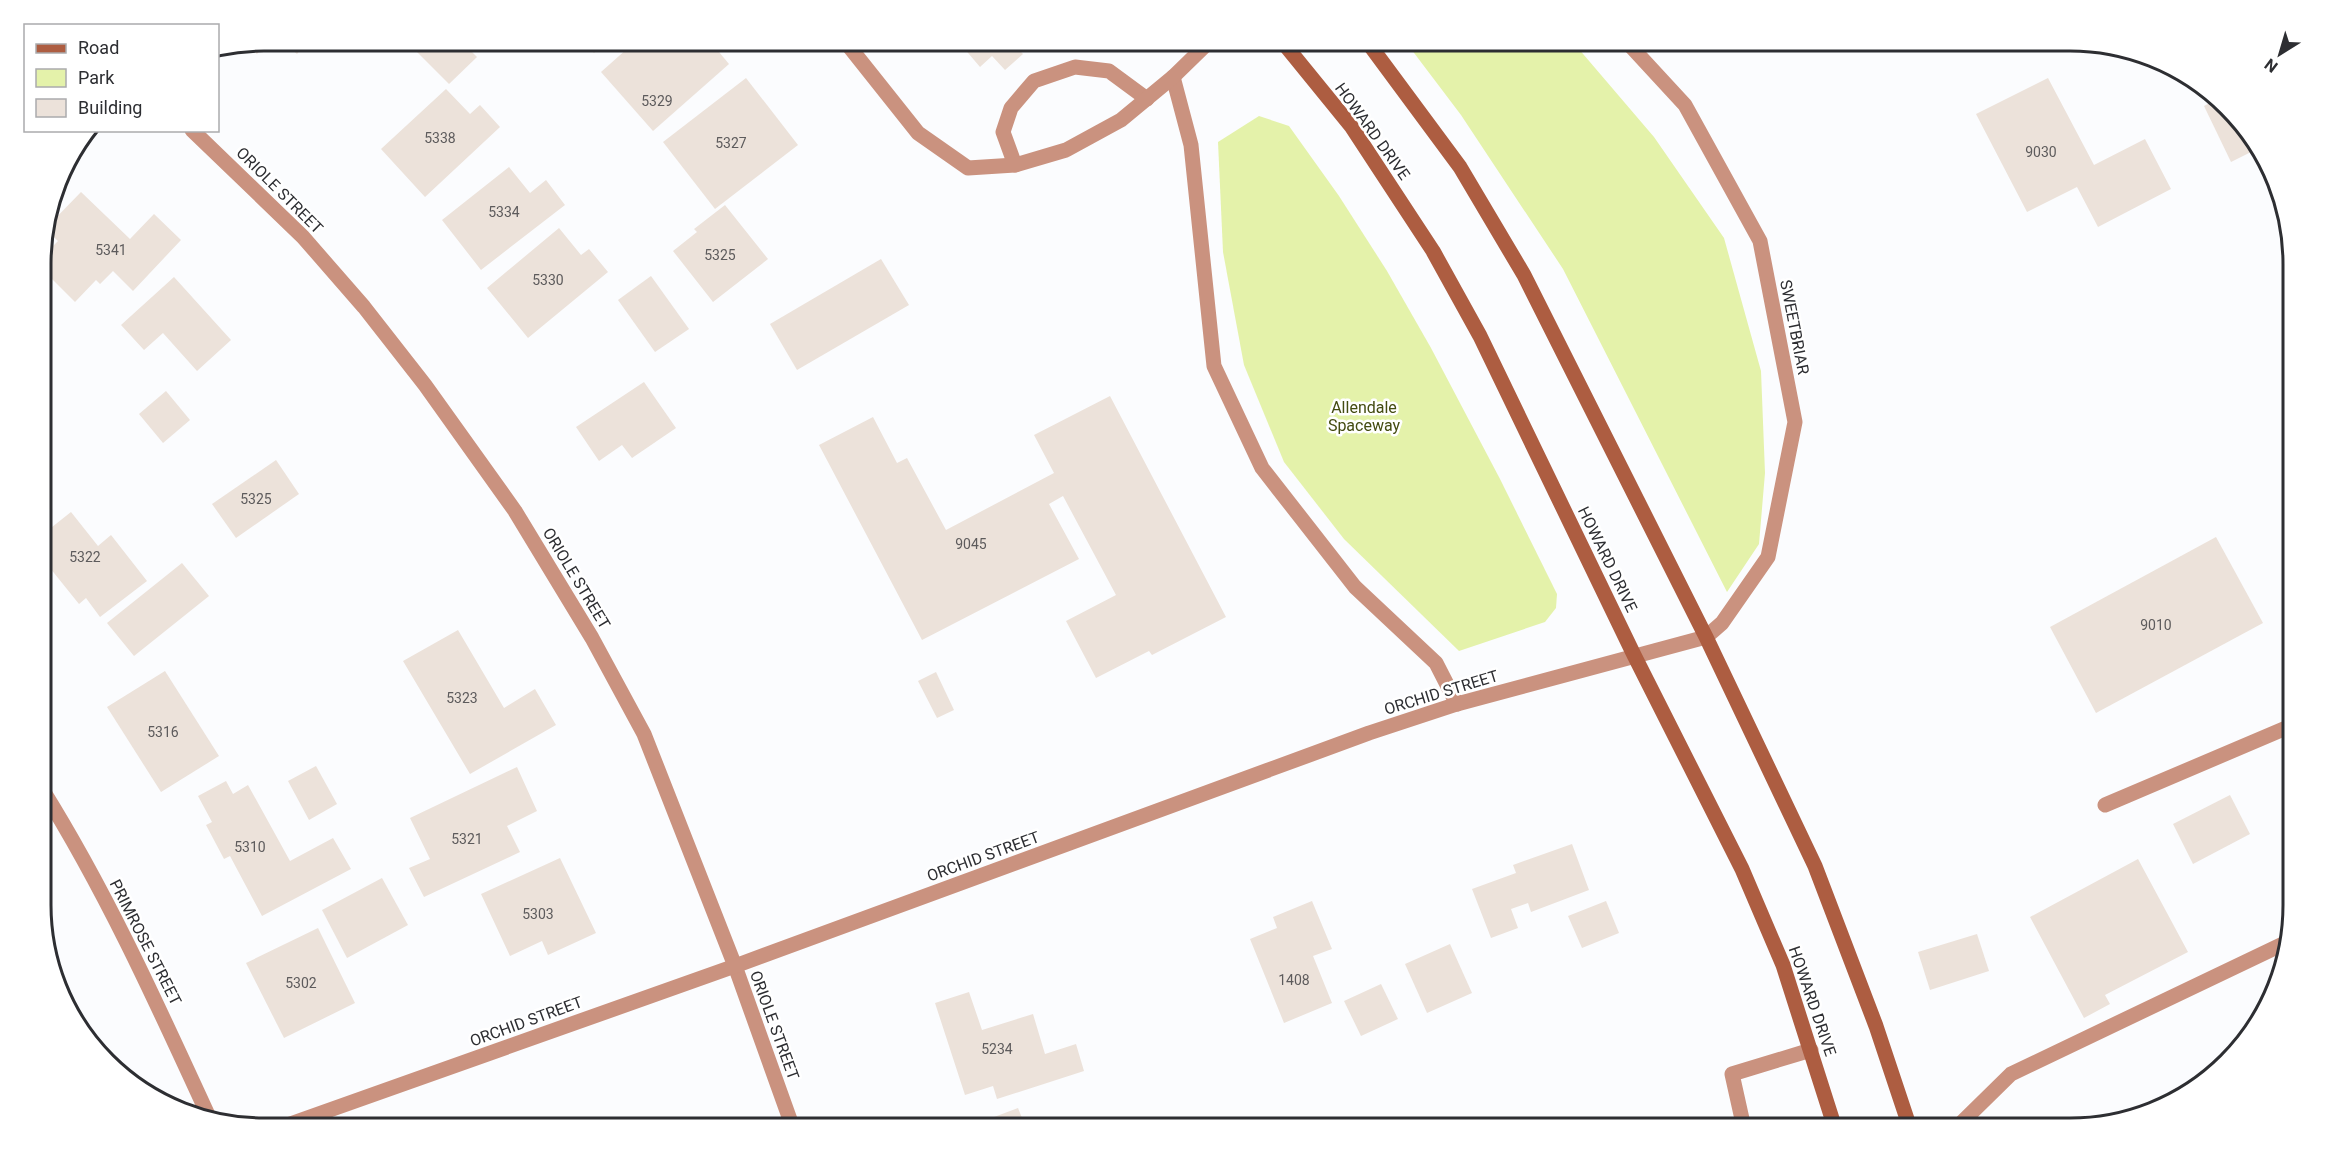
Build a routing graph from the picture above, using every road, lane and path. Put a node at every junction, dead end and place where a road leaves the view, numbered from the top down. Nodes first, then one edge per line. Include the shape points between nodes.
1 (853, 51) edge
2 (1200, 51) edge
3 (1290, 51) edge
4 (1374, 51) edge
5 (1635, 51) edge
6 (1173, 77) junction
7 (1147, 99) junction
8 (194, 132) edge
9 (1015, 165) junction
10 (1706, 637) junction
11 (1634, 655) junction
12 (1457, 704) junction
13 (2283, 729) edge
14 (51, 803) edge
15 (2105, 805) dead end
16 (2279, 946) edge
17 (735, 966) junction
18 (1811, 1050) junction
19 (205, 1110) edge
20 (307, 1118) edge
21 (789, 1118) edge
22 (1742, 1118) edge
23 (1832, 1118) edge
24 (1907, 1118) edge
25 (1966, 1118) edge

1 - 9 street via 918,133 968,168
2 - 6 street
3 - 11 main road, HOWARD DRIVE via 1351,126 1433,251 1480,336
4 - 10 main road via 1460,167 1524,275
5 - 10 street, SWEETBRIAR via 1685,105 1760,242 1795,422 1768,557 1722,623
6 - 7 street
6 - 12 street via 1191,145 1214,366 1262,468 1355,587 1436,663
7 - 9 street via 1121,120 1066,150
7 - 9 street via 1109,71 1075,68 1034,81 1011,108 1003,132
8 - 17 street, ORIOLE STREET via 303,237 364,308 431,393 515,511 592,638 644,734
10 - 11 street, ORCHID STREET
10 - 24 main road via 1815,866
11 - 12 street, ORCHID STREET
11 - 18 main road, HOWARD DRIVE via 1742,869 1783,965
12 - 17 street, ORCHID STREET
13 - 15 street
14 - 19 street, PRIMROSE STREET via 133,950
16 - 25 street via 2011,1074
17 - 20 street, ORCHID STREET
17 - 21 street, ORIOLE STREET
18 - 22 street via 1732,1074
18 - 23 main road, HOWARD DRIVE

